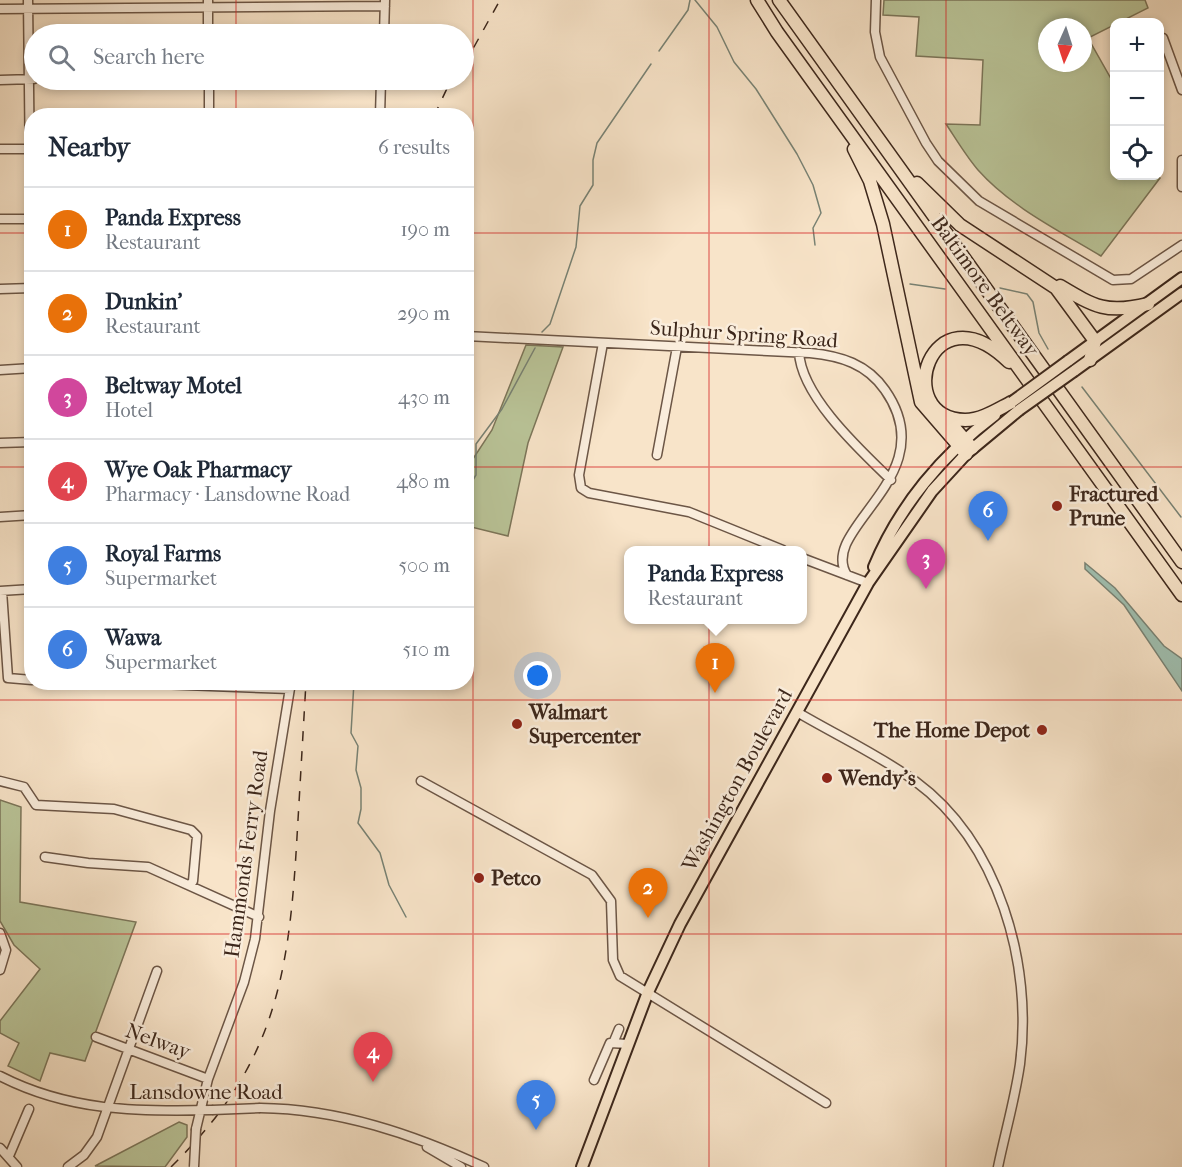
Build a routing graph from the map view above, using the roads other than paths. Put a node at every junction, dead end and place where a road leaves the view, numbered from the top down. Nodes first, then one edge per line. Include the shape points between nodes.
1 (757, 0) edge
2 (778, 0) edge
3 (876, 0) edge
4 (385, 3) edge
5 (208, 4) edge
6 (28, 5) edge
7 (0, 9) edge
8 (29, 24) edge
9 (208, 24) edge
10 (384, 24) edge
11 (1164, 41) edge
12 (24, 79) edge
13 (0, 80) edge
14 (31, 90) edge
15 (208, 90) edge
16 (381, 90) edge
17 (1182, 90) edge
18 (824, 96) junction
19 (31, 108) edge
20 (209, 108) edge
21 (380, 108) edge
22 (871, 130) junction
23 (0, 149) edge
24 (24, 149) edge
25 (1182, 160) edge
26 (1182, 187) edge
27 (0, 219) edge
28 (24, 219) edge
29 (1182, 244) edge
30 (1041, 275) junction
31 (1182, 279) edge
32 (24, 288) edge
33 (0, 289) edge
34 (1182, 293) edge
35 (1148, 304) junction
36 (474, 336) edge
37 (1095, 341) junction
38 (603, 343) junction
39 (677, 346) junction
40 (799, 352) junction
41 (1090, 360) junction
42 (1071, 366) junction
43 (24, 368) edge
44 (0, 370) edge
45 (1034, 387) junction
46 (1016, 406) junction
47 (940, 412) junction
48 (24, 442) edge
49 (0, 443) edge
50 (965, 447) junction
51 (657, 455) dead end
52 (891, 480) junction
53 (24, 516) edge
54 (0, 517) edge
55 (773, 546) edge
56 (807, 560) edge
57 (1182, 562) edge
58 (847, 574) junction
59 (868, 583) junction
60 (24, 590) edge
61 (1, 591) edge
62 (1182, 596) edge
63 (24, 679) edge
64 (289, 690) edge
65 (797, 712) junction
66 (0, 781) edge
67 (421, 782) dead end
68 (45, 857) dead end
69 (190, 885) junction
70 (258, 917) junction
71 (0, 933) edge
72 (0, 970) edge
73 (157, 971) dead end
74 (648, 992) junction
75 (619, 1029) dead end
76 (96, 1037) dead end
77 (614, 1041) junction
78 (628, 1044) junction
79 (128, 1049) junction
80 (0, 1076) edge
81 (208, 1078) junction
82 (594, 1080) dead end
83 (826, 1103) dead end
84 (29, 1109) dead end
85 (107, 1110) junction
86 (199, 1111) junction
87 (414, 1139) junction
88 (0, 1148) edge
89 (9, 1156) junction
90 (17, 1167) edge
91 (68, 1167) edge
92 (194, 1167) edge
93 (461, 1167) edge
94 (484, 1167) edge
95 (582, 1167) edge
96 (998, 1167) edge

1 - 18 highway, Baltimore Beltway
2 - 22 highway, Baltimore Beltway
3 - 29 street via 876,44 886,71 926,143 953,178 979,201 1113,280 1131,279
4 - 5 street
4 - 10 street
5 - 6 street
5 - 9 street
6 - 7 street
6 - 8 street
11 - 17 street
12 - 13 street
14 - 19 street
15 - 20 street
16 - 21 street
18 - 45 highway, Baltimore Beltway
18 - 50 highway via 863,166 877,202 921,402
22 - 30 highway via 941,208 979,238
22 - 57 highway, Baltimore Beltway
23 - 24 street
25 - 26 street
27 - 28 street
30 - 35 highway via 1102,309 1123,310
30 - 37 highway via 1062,294
31 - 35 main road, Washington Boulevard
32 - 33 street
34 - 41 main road, Washington Boulevard
35 - 37 main road, Washington Boulevard
36 - 38 street, Sulphur Spring Road
37 - 41 highway
37 - 42 main road, Washington Boulevard
38 - 39 street, Sulphur Spring Road
38 - 55 street via 579,475 581,488 597,495 689,512
39 - 40 street, Sulphur Spring Road
39 - 51 street
40 - 52 street via 809,389
40 - 52 street, Sulphur Spring Road via 854,362 882,384 896,410 901,433 900,456
41 - 42 main road, Washington Boulevard
42 - 46 main road, Washington Boulevard, bridge
43 - 44 street
45 - 47 highway via 986,343 957,338 936,349 924,372 925,390
45 - 62 highway, Baltimore Beltway
46 - 47 highway via 966,420
46 - 50 main road, Washington Boulevard
47 - 50 highway
48 - 49 street
50 - 59 main road, Washington Boulevard via 905,508 887,537
52 - 58 street, Sulphur Spring Road via 846,542 841,558
53 - 54 street
56 - 58 street
58 - 59 street
59 - 65 main road, Washington Boulevard
60 - 61 street
61 - 63 street via 8,678
64 - 70 street, Hammonds Ferry Road
65 - 74 main road, Washington Boulevard via 685,915
65 - 96 street via 895,768 930,794 969,838 994,884 1016,956 1022,1022 1018,1073
66 - 69 street via 24,787 36,805 114,809 191,830 198,845
67 - 74 street via 592,875 610,901 616,970
68 - 69 street via 148,867
69 - 70 street
70 - 81 street, Hammonds Ferry Road via 244,982
71 - 72 street via 6,950
73 - 79 street
74 - 78 main road, Washington Boulevard
74 - 83 street
75 - 77 street
76 - 79 street, Nelway
77 - 78 street
77 - 82 street via 607,1046
78 - 95 main road, Washington Boulevard
79 - 81 street, Nelway
79 - 85 street
80 - 85 street, Lansdowne Road via 56,1100
81 - 86 street, Hammonds Ferry Road
84 - 89 street
85 - 86 street, Lansdowne Road
85 - 91 street via 91,1146
86 - 87 street, Lansdowne Road, bridge via 260,1108 340,1116
86 - 92 street, Hammonds Ferry Road, bridge
87 - 93 street, Lansdowne Road
87 - 94 street, Lansdowne Road
88 - 89 street
89 - 90 street

